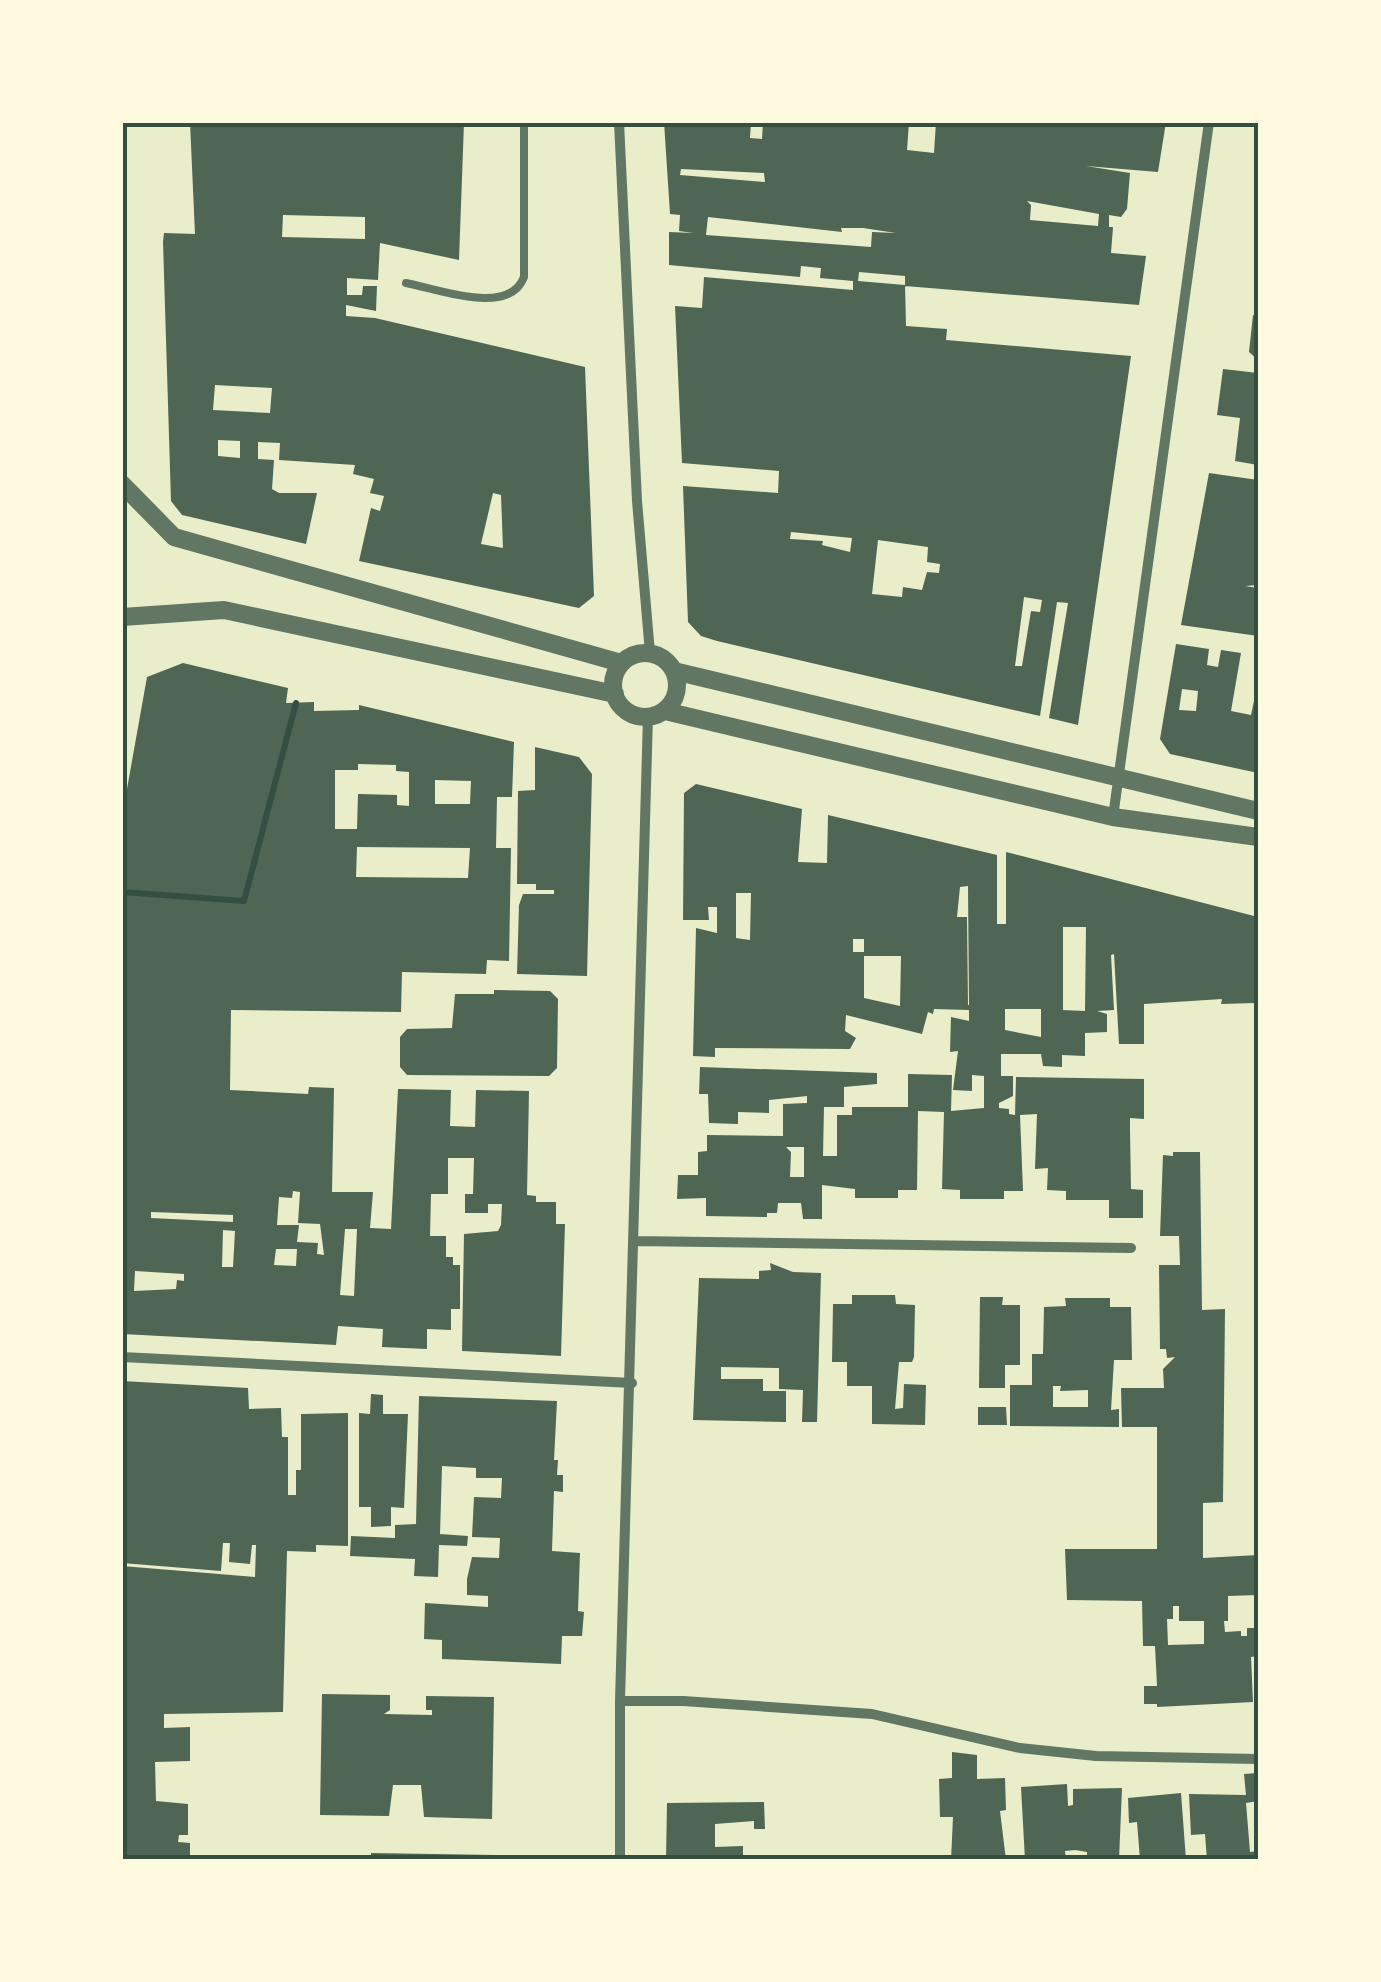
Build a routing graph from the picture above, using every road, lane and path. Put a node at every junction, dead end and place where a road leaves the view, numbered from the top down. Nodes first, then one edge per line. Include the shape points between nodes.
1 (524, 122) edge
2 (618, 122) edge
3 (1209, 122) edge
4 (406, 283) dead end
5 (122, 484) edge
6 (122, 617) edge
7 (650, 653) junction
8 (621, 664) junction
9 (674, 671) junction
10 (615, 694) junction
11 (296, 703) dead end
12 (656, 714) junction
13 (1118, 777) junction
14 (1258, 811) edge
15 (1113, 817) junction
16 (1258, 836) edge
17 (122, 892) edge
18 (633, 1241) junction
19 (1131, 1248) dead end
20 (122, 1358) edge
21 (632, 1383) junction
22 (620, 1701) junction
23 (1258, 1759) edge
24 (620, 1860) edge

1 - 4 lane via 520,288 490,298
2 - 7 street
3 - 13 street
5 - 8 street via 174,537
6 - 10 street via 224,610
7 - 8 street
7 - 9 street
8 - 10 street
9 - 12 street via 677,691
9 - 13 street
10 - 12 street via 627,711
11 - 17 path via 244,901
12 - 15 street
12 - 18 street
13 - 14 street
13 - 15 street
15 - 16 street
18 - 19 street
18 - 21 street
20 - 21 street
21 - 22 street
22 - 23 street via 872,1714 1020,1748 1096,1756
22 - 24 street

